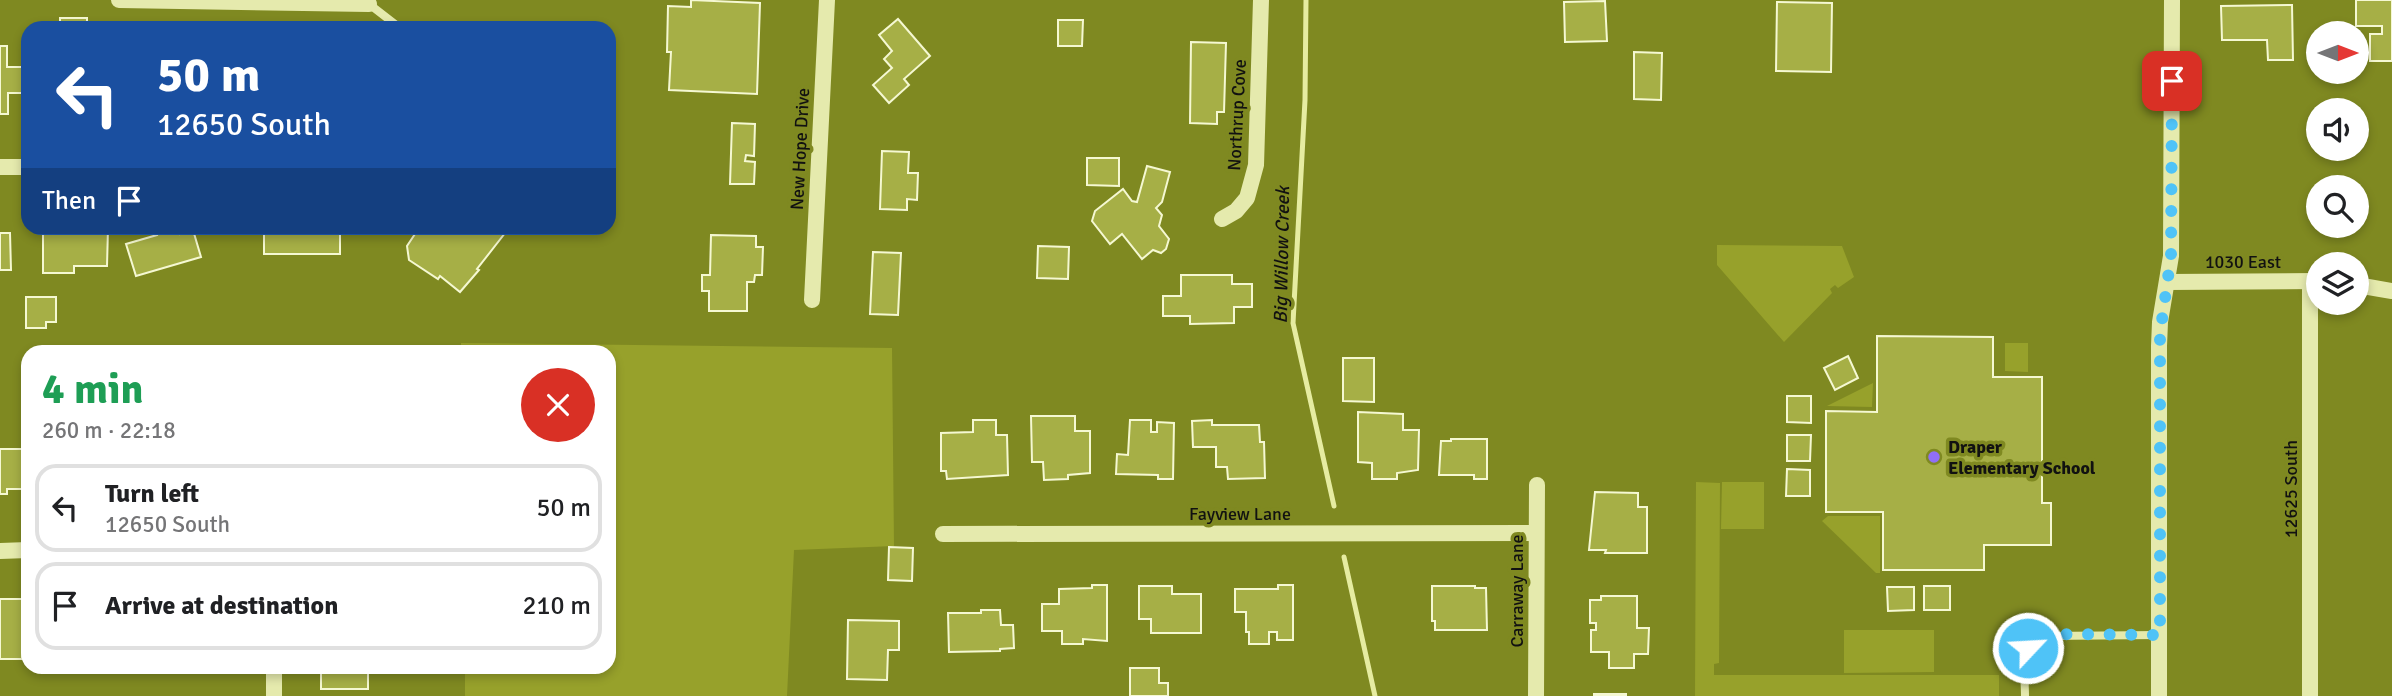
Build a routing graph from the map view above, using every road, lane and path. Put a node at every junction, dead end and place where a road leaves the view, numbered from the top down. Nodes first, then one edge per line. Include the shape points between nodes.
1 (119, 0) edge
2 (827, 0) edge
3 (1261, 0) edge
4 (2172, 0) edge
5 (369, 4) joint
6 (391, 21) edge
7 (0, 167) edge
8 (21, 167) edge
9 (1222, 219) dead end
10 (2306, 281) edge
11 (2167, 282) junction
12 (2369, 287) edge
13 (2392, 291) edge
14 (812, 300) dead end
15 (2315, 315) edge
16 (1536, 485) dead end
17 (1536, 533) junction
18 (943, 534) dead end
19 (21, 550) edge
20 (0, 551) edge
21 (2160, 635) junction
22 (274, 674) edge
23 (274, 696) edge
24 (1536, 696) edge
25 (2025, 696) edge
26 (2160, 696) edge
27 (2309, 696) edge

1 - 5 street
2 - 14 street, New Hope Drive
3 - 9 street, Northrup Cove via 1253,183 1236,211
4 - 11 street
5 - 6 lane
7 - 8 street
10 - 11 street, 1030 East
11 - 21 street via 2160,334
12 - 13 street
15 - 27 street, 12625 South
16 - 17 street, Carraway Lane
17 - 18 street, Fayview Lane
17 - 24 street, Carraway Lane
19 - 20 street
21 - 25 lane via 2043,636 2032,642 2025,655
21 - 26 street
22 - 23 street

